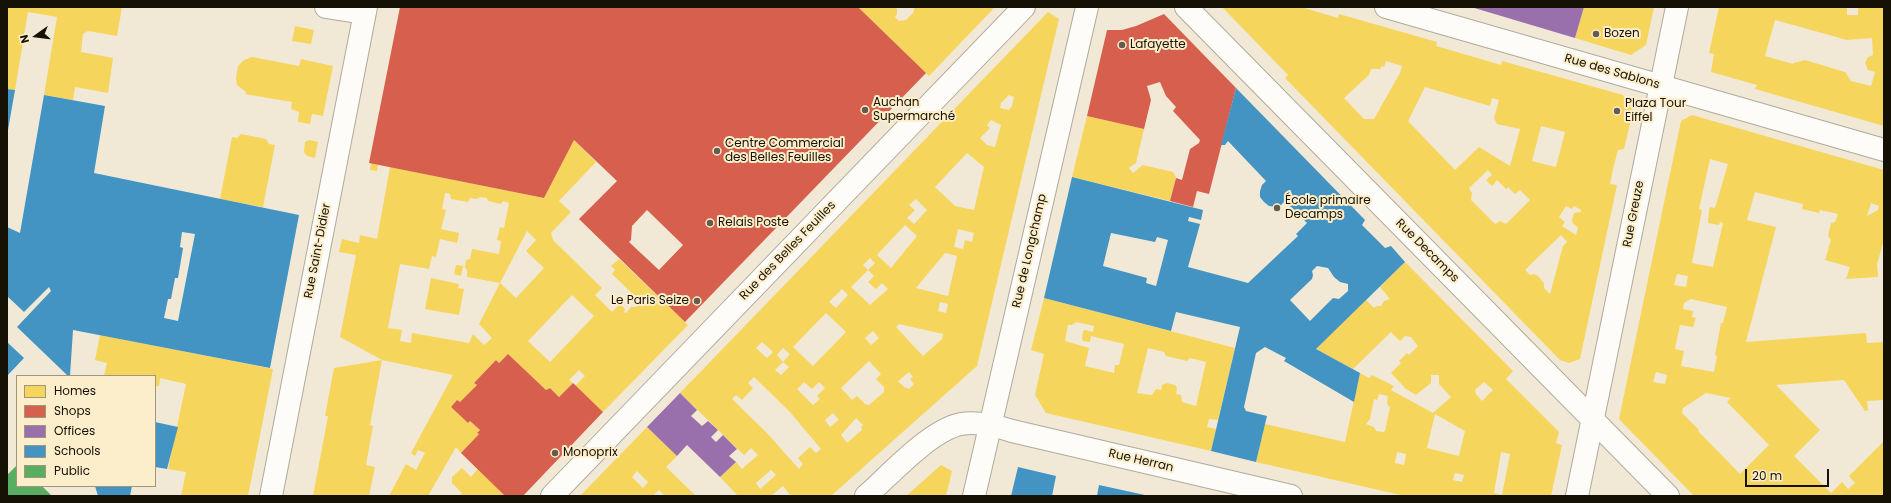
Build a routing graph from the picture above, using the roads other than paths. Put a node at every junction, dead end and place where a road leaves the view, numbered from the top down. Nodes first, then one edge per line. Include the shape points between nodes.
1 (326, 7) edge
2 (1024, 7) edge
3 (1087, 7) edge
4 (1186, 7) edge
5 (1386, 7) edge
6 (1676, 7) edge
7 (365, 10) edge
8 (1660, 86) junction
9 (1884, 150) edge
10 (1593, 421) junction
11 (991, 424) junction
12 (271, 496) edge
13 (552, 496) edge
14 (866, 496) edge
15 (974, 496) edge
16 (1291, 496) edge
17 (1577, 496) edge
18 (1668, 496) edge

1 - 7 street
2 - 13 street, Rue des Belles Feuilles
3 - 11 street, Rue de Longchamp
4 - 10 street, Rue Decamps
5 - 8 street, Rue des Sablons
6 - 8 street, Rue Greuze
7 - 12 street, Rue Saint-Didier
8 - 9 street, Rue des Sablons
8 - 10 street, Rue Greuze
10 - 17 street
10 - 18 street, Rue Decamps
11 - 14 street, Rue Herran via 961,424 933,436
11 - 15 street, Rue de Longchamp
11 - 16 street, Rue Herran

